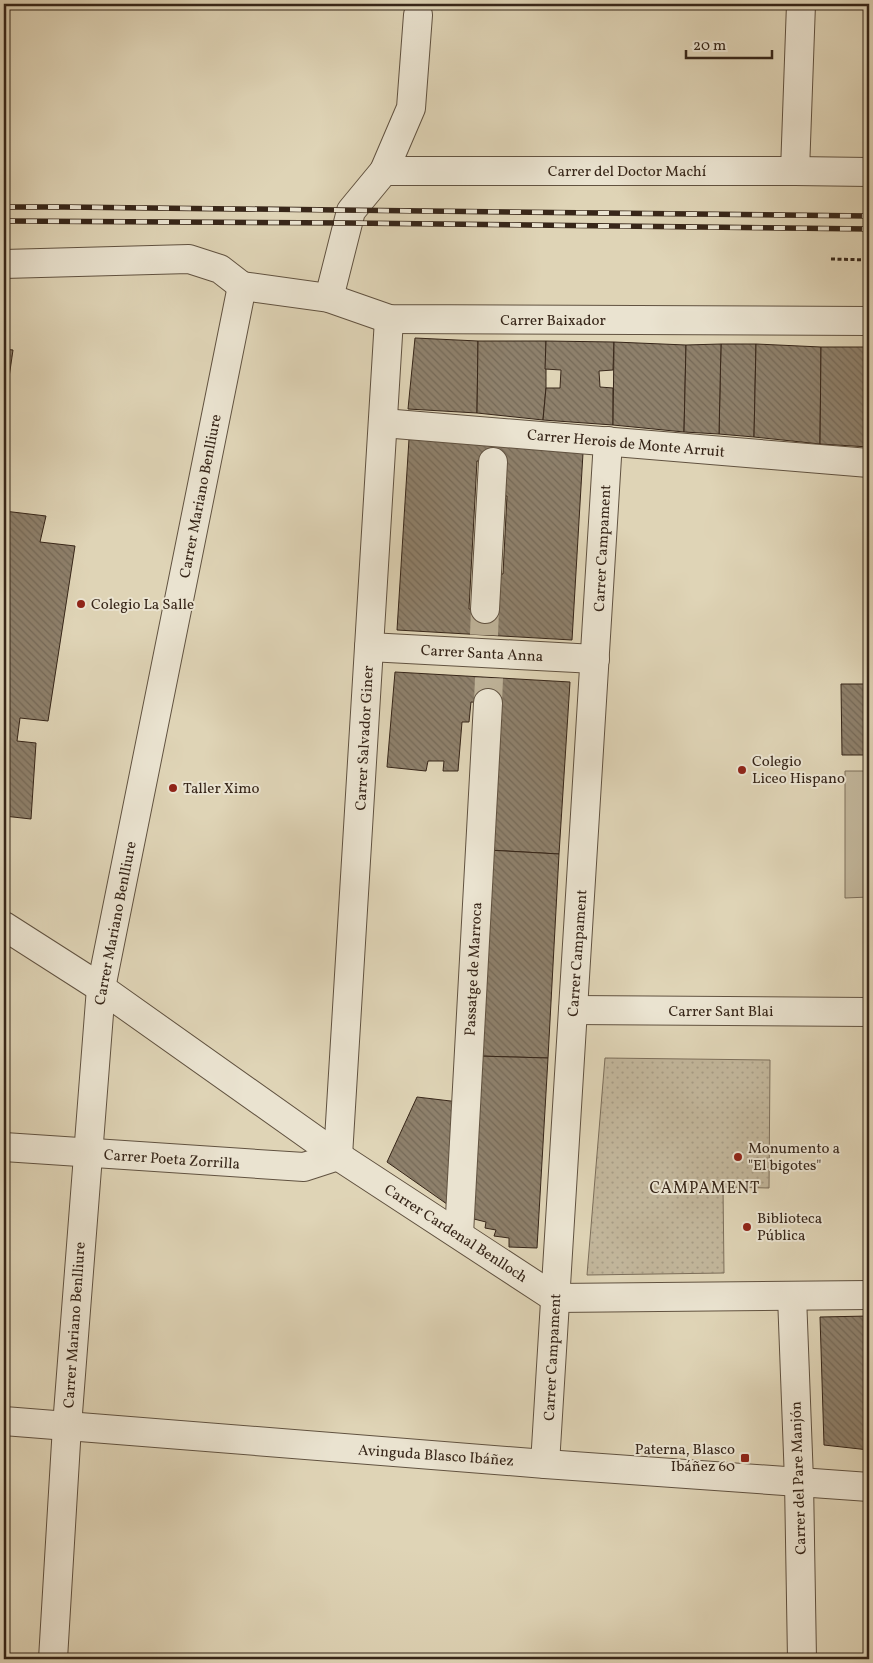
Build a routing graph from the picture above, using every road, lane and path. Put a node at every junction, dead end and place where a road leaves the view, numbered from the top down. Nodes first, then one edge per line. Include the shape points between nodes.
1 (801, 4) edge
2 (418, 15) dead end
3 (384, 171) junction
4 (795, 171) junction
5 (869, 172) edge
6 (831, 259) dead end
7 (869, 260) edge
8 (4, 264) edge
9 (242, 286) junction
10 (328, 298) junction
11 (389, 319) junction
12 (869, 321) edge
13 (383, 423) junction
14 (608, 442) junction
15 (494, 446) junction
16 (869, 463) edge
17 (369, 647) junction
18 (486, 656) junction
19 (595, 659) junction
20 (4, 926) edge
21 (100, 988) junction
22 (573, 1010) junction
23 (869, 1012) edge
24 (4, 1148) edge
25 (87, 1154) junction
26 (338, 1156) junction
27 (459, 1234) junction
28 (869, 1295) edge
29 (792, 1296) junction
30 (555, 1298) junction
31 (4, 1421) edge
32 (67, 1426) junction
33 (545, 1464) junction
34 (799, 1481) junction
35 (869, 1487) edge
36 (53, 1659) edge
37 (802, 1659) edge

1 - 4 street
2 - 3 street via 411,108
3 - 4 street, Carrer del Doctor Machí
3 - 10 street via 351,211
4 - 5 street, Carrer del Doctor Machí
6 - 7 path
8 - 9 street via 189,260 220,269
9 - 10 street, Carrer Baixador
9 - 21 street, Carrer Mariano Benlliure
10 - 11 street, Carrer Baixador
11 - 12 street, Carrer Baixador
11 - 13 street, Carrer Salvador Giner
13 - 15 street, Carrer Herois de Monte Arruit
13 - 17 street, Carrer Salvador Giner
14 - 15 street, Carrer Herois de Monte Arruit
14 - 16 street, Carrer Herois de Monte Arruit
14 - 19 street, Carrer Campament
15 - 18 street, Passatge de Marroca
17 - 18 street, Carrer Santa Anna
17 - 26 street, Carrer Salvador Giner
18 - 19 street, Carrer Santa Anna
18 - 27 street, Passatge de Marroca
19 - 22 street, Carrer Campament
20 - 21 street, Carrer Cardenal Benlloch
21 - 25 street, Carrer Mariano Benlliure
21 - 26 street, Carrer Cardenal Benlloch
22 - 23 street, Carrer Sant Blai
22 - 30 street, Carrer Campament
24 - 25 street, Carrer Poeta Zorrilla
25 - 26 street, Carrer Poeta Zorrilla via 304,1167
25 - 32 street, Carrer Mariano Benlliure
26 - 27 street, Carrer Cardenal Benlloch
27 - 30 street, Carrer Cardenal Benlloch
28 - 29 street
29 - 30 street
29 - 34 street, Carrer del Pare Manjón
30 - 33 street, Carrer Campament
31 - 32 street, Avinguda Blasco Ibáñez
32 - 33 street, Avinguda Blasco Ibáñez
32 - 36 street, Carrer Mariano Benlliure
33 - 34 street, Avinguda Blasco Ibáñez
34 - 35 street, Avinguda Blasco Ibáñez
34 - 37 street, Carrer del Pare Manjón

